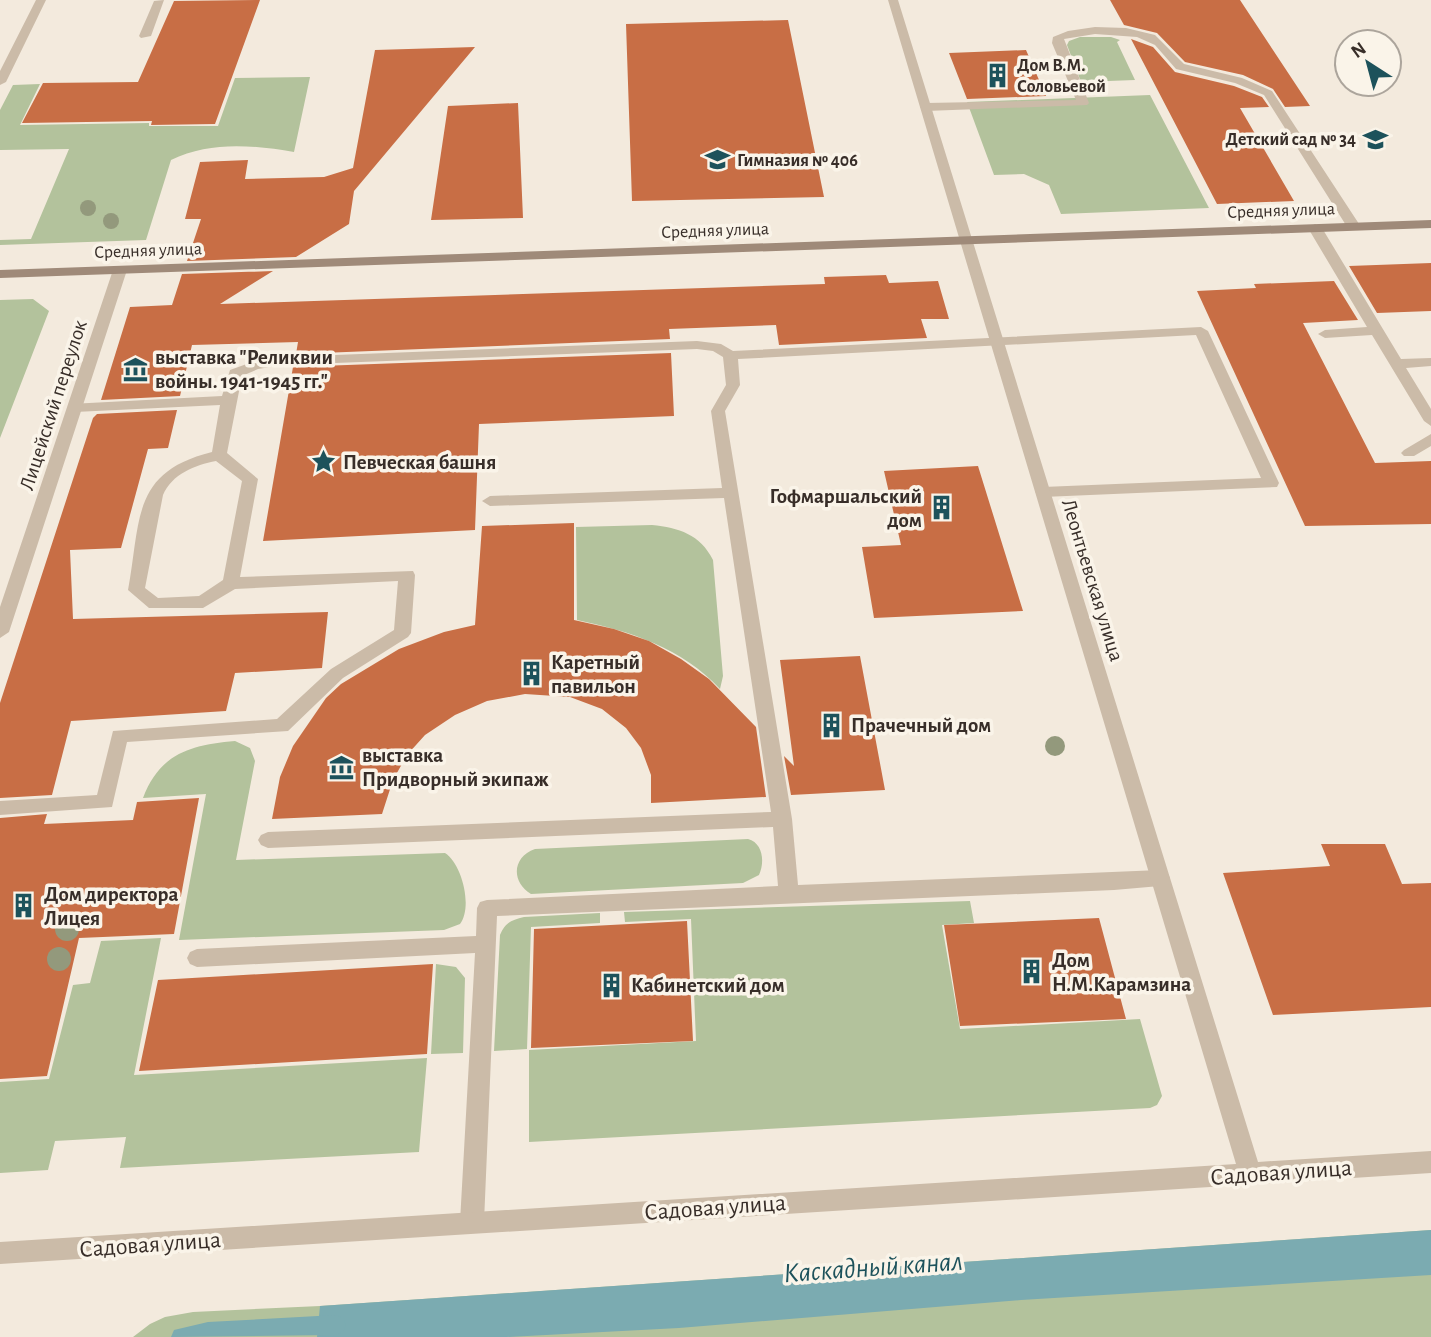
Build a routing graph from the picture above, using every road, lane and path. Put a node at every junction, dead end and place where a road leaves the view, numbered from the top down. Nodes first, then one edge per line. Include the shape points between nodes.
1 (41, 0) edge
2 (893, 0) edge
3 (159, 1) edge
4 (145, 36) dead end
5 (15, 52) junction
6 (0, 53) edge
7 (0, 82) edge
8 (926, 107) junction
9 (1431, 224) edge
10 (1354, 227) junction
11 (1315, 228) junction
12 (967, 240) junction
13 (120, 270) junction
14 (0, 274) edge
15 (1377, 330) junction
16 (1325, 334) dead end
17 (998, 342) junction
18 (730, 355) junction
19 (1431, 362) edge
20 (1398, 364) junction
21 (228, 400) junction
22 (75, 407) junction
23 (1429, 415) edge
24 (1431, 439) edge
25 (1409, 453) dead end
26 (219, 455) junction
27 (1043, 492) junction
28 (729, 493) junction
29 (490, 501) dead end
30 (231, 583) junction
31 (0, 632) edge
32 (0, 808) edge
33 (782, 819) junction
34 (268, 840) dead end
35 (1160, 878) junction
36 (789, 894) junction
37 (485, 944) junction
38 (197, 958) dead end
39 (1431, 1162) edge
40 (1250, 1174) junction
41 (471, 1222) junction
42 (0, 1253) edge

1 - 5 street
2 - 8 street, Леонтьевская улица
3 - 4 street
5 - 6 street
5 - 7 street
8 - 10 street via 1083,103 1059,37 1118,31 1150,37 1182,68 1252,83 1268,93
8 - 12 street, Леонтьевская улица
9 - 10 main road, Средняя улица
10 - 11 main road, Средняя улица
11 - 12 main road, Средняя улица
11 - 15 street
12 - 13 main road, Средняя улица
12 - 17 street, Леонтьевская улица
13 - 14 main road, Средняя улица
13 - 22 street, Лицейский переулок
15 - 16 street
15 - 20 street
17 - 18 street
17 - 27 street, Леонтьевская улица
17 - 27 street via 1200,331 1271,483
18 - 21 street via 716,347 697,345 283,360 235,373
18 - 28 street via 733,386 718,411
19 - 20 street
20 - 23 street
21 - 22 street
21 - 26 street
22 - 31 street, Лицейский переулок
24 - 25 street
26 - 30 street via 250,479
26 - 30 street via 192,461 156,489 136,590 155,604 203,602
27 - 35 street, Леонтьевская улица
28 - 29 street
28 - 33 street
30 - 32 street via 407,576 402,634 362,653 333,674 282,726 119,736 104,802
33 - 34 street
33 - 36 street
35 - 36 street
35 - 40 street, Леонтьевская улица
36 - 37 street via 486,908
37 - 38 street
37 - 41 street
39 - 40 street, Садовая улица
40 - 41 street, Садовая улица
41 - 42 street, Садовая улица

